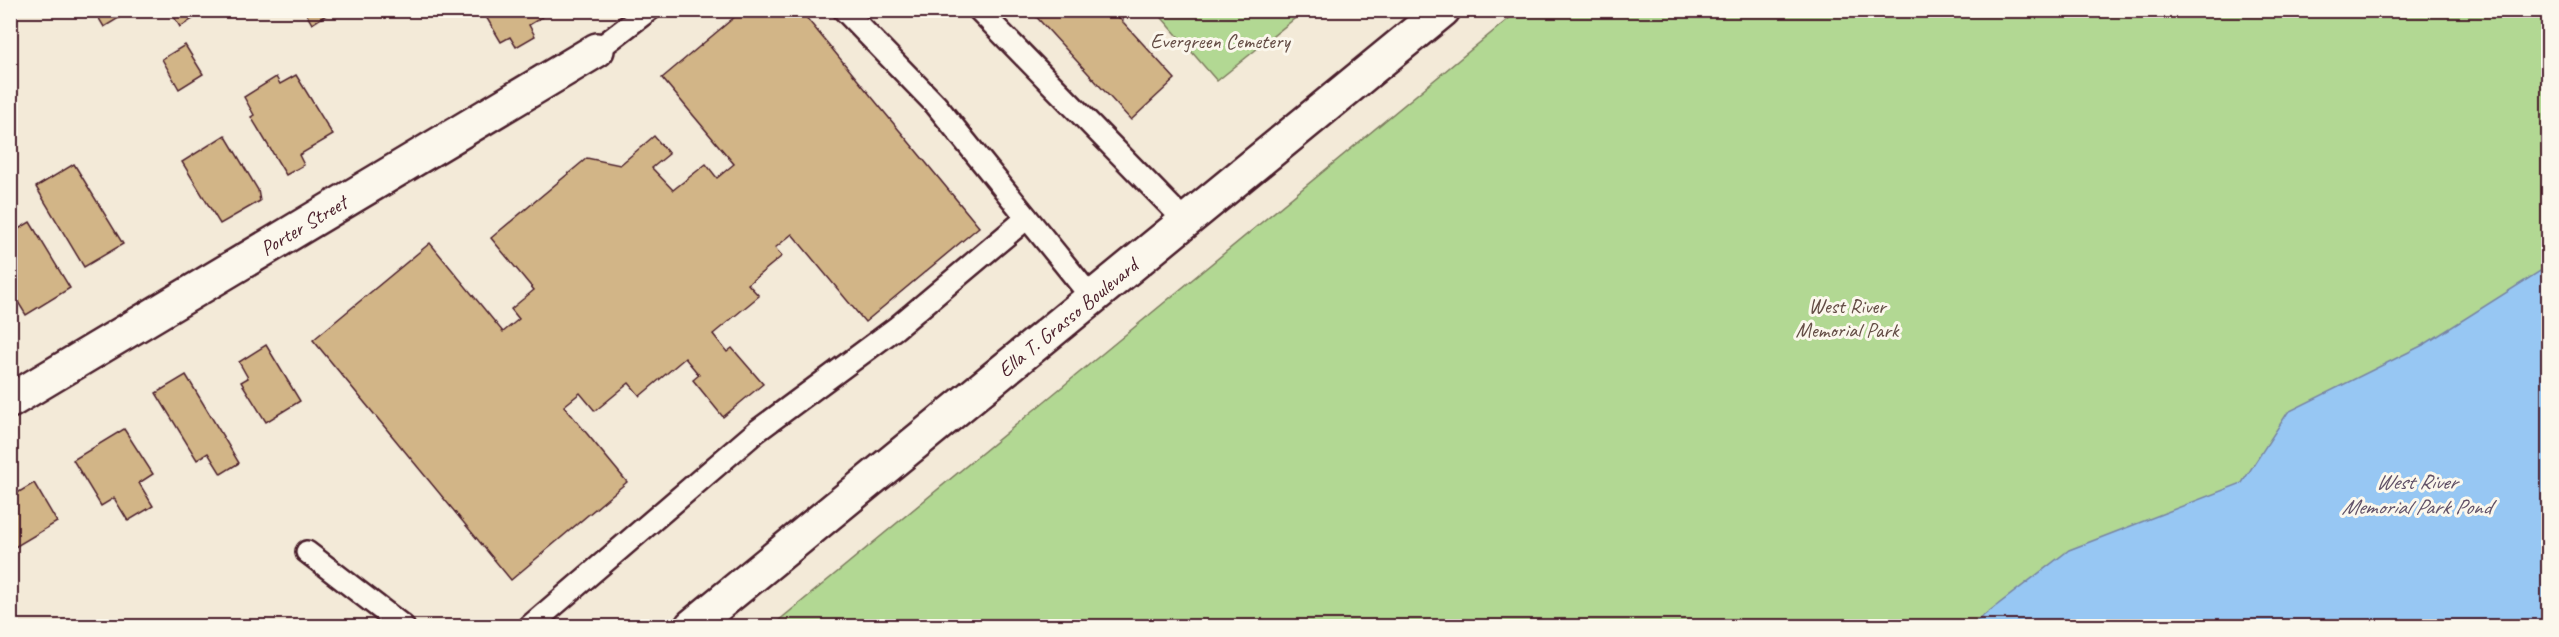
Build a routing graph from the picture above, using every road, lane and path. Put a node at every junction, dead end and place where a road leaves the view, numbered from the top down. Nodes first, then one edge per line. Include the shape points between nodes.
1 (650, 10) edge
2 (844, 10) edge
3 (979, 10) edge
4 (1443, 10) edge
5 (597, 50) joint
6 (1027, 218) junction
7 (1186, 222) junction
8 (1092, 298) junction
9 (10, 401) edge
10 (307, 552) dead end
11 (403, 627) edge
12 (530, 627) edge
13 (692, 627) edge

1 - 5 lane
2 - 6 lane via 936,105
3 - 7 lane
4 - 7 main road, Ella T. Grasso Boulevard
5 - 9 main road, Porter Street
6 - 8 lane
6 - 12 lane via 896,328 757,430
7 - 8 main road, Ella T. Grasso Boulevard
8 - 13 main road, Ella T. Grasso Boulevard
10 - 11 lane

